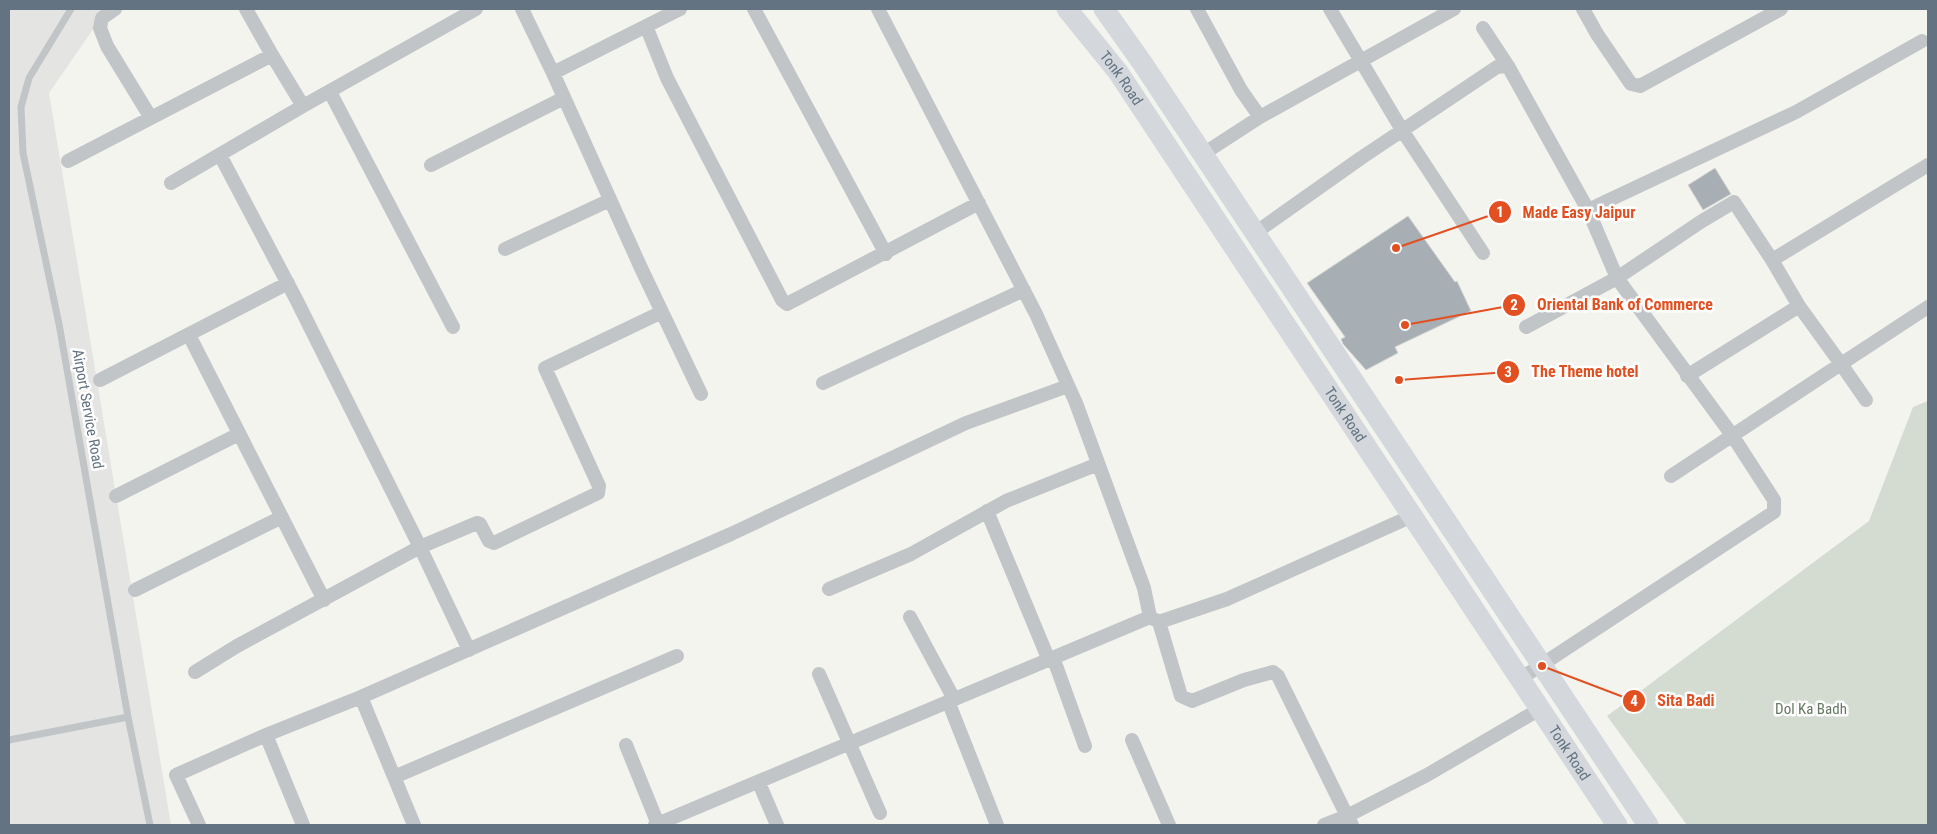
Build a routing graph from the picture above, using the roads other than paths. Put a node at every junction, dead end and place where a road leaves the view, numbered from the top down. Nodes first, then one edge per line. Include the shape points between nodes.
1 (71, 9) edge
2 (115, 9) edge
3 (247, 9) edge
4 (476, 9) edge
5 (522, 9) edge
6 (680, 9) edge
7 (754, 9) edge
8 (878, 9) edge
9 (1067, 9) edge
10 (1104, 9) edge
11 (1197, 9) edge
12 (1330, 9) edge
13 (1454, 9) edge
14 (1583, 9) edge
15 (1782, 9) edge
16 (646, 26) junction
17 (1483, 28) dead end
18 (1922, 40) dead end
19 (272, 55) junction
20 (1360, 62) junction
21 (1508, 66) junction
22 (553, 73) junction
23 (330, 92) junction
24 (564, 98) junction
25 (303, 106) junction
26 (1260, 117) junction
27 (151, 118) junction
28 (1402, 130) junction
29 (220, 154) junction
30 (1202, 154) junction
31 (68, 161) dead end
32 (1928, 164) edge
33 (431, 165) dead end
34 (171, 183) dead end
35 (610, 200) junction
36 (980, 203) junction
37 (1588, 210) junction
38 (1255, 233) junction
39 (505, 249) dead end
40 (1483, 253) dead end
41 (886, 254) junction
42 (1772, 260) junction
43 (1617, 278) junction
44 (288, 283) junction
45 (1024, 290) junction
46 (1798, 306) junction
47 (1928, 307) edge
48 (662, 312) junction
49 (453, 327) dead end
50 (1526, 327) dead end
51 (189, 335) junction
52 (1841, 364) junction
53 (1687, 376) junction
54 (100, 380) dead end
55 (823, 383) dead end
56 (1068, 386) junction
57 (701, 394) dead end
58 (1866, 400) dead end
59 (239, 434) junction
60 (1732, 435) junction
61 (1098, 464) junction
62 (1671, 476) dead end
63 (116, 496) dead end
64 (987, 511) junction
65 (1412, 516) junction
66 (282, 518) junction
67 (420, 547) junction
68 (829, 589) dead end
69 (135, 590) dead end
70 (324, 600) junction
71 (910, 617) dead end
72 (1155, 619) junction
73 (469, 650) junction
74 (677, 656) dead end
75 (1050, 658) junction
76 (1542, 666) junction
77 (195, 672) dead end
78 (819, 674) dead end
79 (1520, 679) junction
80 (361, 697) junction
81 (951, 700) junction
82 (1540, 709) junction
83 (128, 717) junction
84 (266, 736) junction
85 (9, 740) edge
86 (1132, 740) dead end
87 (849, 744) junction
88 (626, 745) dead end
89 (1085, 746) dead end
90 (394, 777) junction
91 (759, 783) junction
92 (880, 813) dead end
93 (1350, 821) edge
94 (150, 825) edge
95 (199, 825) edge
96 (303, 825) edge
97 (414, 825) edge
98 (657, 825) edge
99 (777, 825) edge
100 (997, 825) edge
101 (1169, 825) edge
102 (1324, 825) edge
103 (1617, 825) edge
104 (1648, 825) edge

1 - 83 lane, Airport Service Road via 29,78 21,107 23,153 59,324
2 - 27 street via 102,18 100,28 107,46
3 - 19 street
4 - 23 street
5 - 22 street
6 - 16 street
7 - 41 street
8 - 36 street
9 - 65 main road, Tonk Road via 1118,72
10 - 30 main road, Tonk Road
11 - 26 street via 1241,90
12 - 20 street
13 - 20 street
14 - 15 street via 1631,84 1640,86
16 - 22 street
16 - 41 street via 667,78 782,300 787,304 796,302
17 - 21 street
18 - 37 street via 1796,112
19 - 25 street
19 - 27 street
20 - 26 street
20 - 28 street
21 - 28 street via 1497,67
21 - 37 street
22 - 24 street
23 - 25 street
23 - 49 street
24 - 33 street
24 - 35 street
25 - 29 street
26 - 30 street
27 - 31 street
28 - 38 street
28 - 40 street
29 - 34 street
29 - 44 street
30 - 38 main road, Tonk Road
32 - 42 street
35 - 39 street
35 - 48 street
36 - 41 street
36 - 45 street
37 - 43 street
38 - 76 main road, Tonk Road
42 - 43 street via 1734,202
42 - 46 street
43 - 50 street
43 - 53 street
44 - 51 street
44 - 67 street
45 - 55 street
45 - 56 street
46 - 52 street
46 - 53 street
47 - 52 street
48 - 57 street
48 - 67 street via 545,368 599,486 598,493 494,543 489,541 477,523
51 - 54 street
51 - 59 street
52 - 58 street
52 - 60 street
53 - 60 street
56 - 61 street
56 - 73 street via 966,423 731,534
59 - 63 street
59 - 66 street
60 - 62 street
60 - 76 street via 1774,500 1774,512
61 - 64 street
61 - 72 street
64 - 68 street via 912,554
64 - 75 street
65 - 72 street via 1227,600
65 - 79 main road, Tonk Road
66 - 69 street
66 - 70 street
67 - 70 street
67 - 73 street
70 - 77 street
71 - 81 street
72 - 75 street
72 - 93 street via 1181,696 1187,700 1273,672 1278,676
73 - 80 street
74 - 90 street
75 - 81 street
75 - 89 street
76 - 79 street
76 - 104 main road, Tonk Road
78 - 87 street
79 - 82 main road, Tonk Road
80 - 84 street
80 - 90 street
81 - 87 street
81 - 100 street
82 - 93 street
82 - 103 main road, Tonk Road
83 - 85 lane
83 - 94 lane, Airport Service Road
84 - 95 street via 176,775
84 - 96 street
86 - 101 street
87 - 91 street
87 - 92 street
88 - 98 street
90 - 97 street
91 - 98 street
91 - 99 street
93 - 102 street

